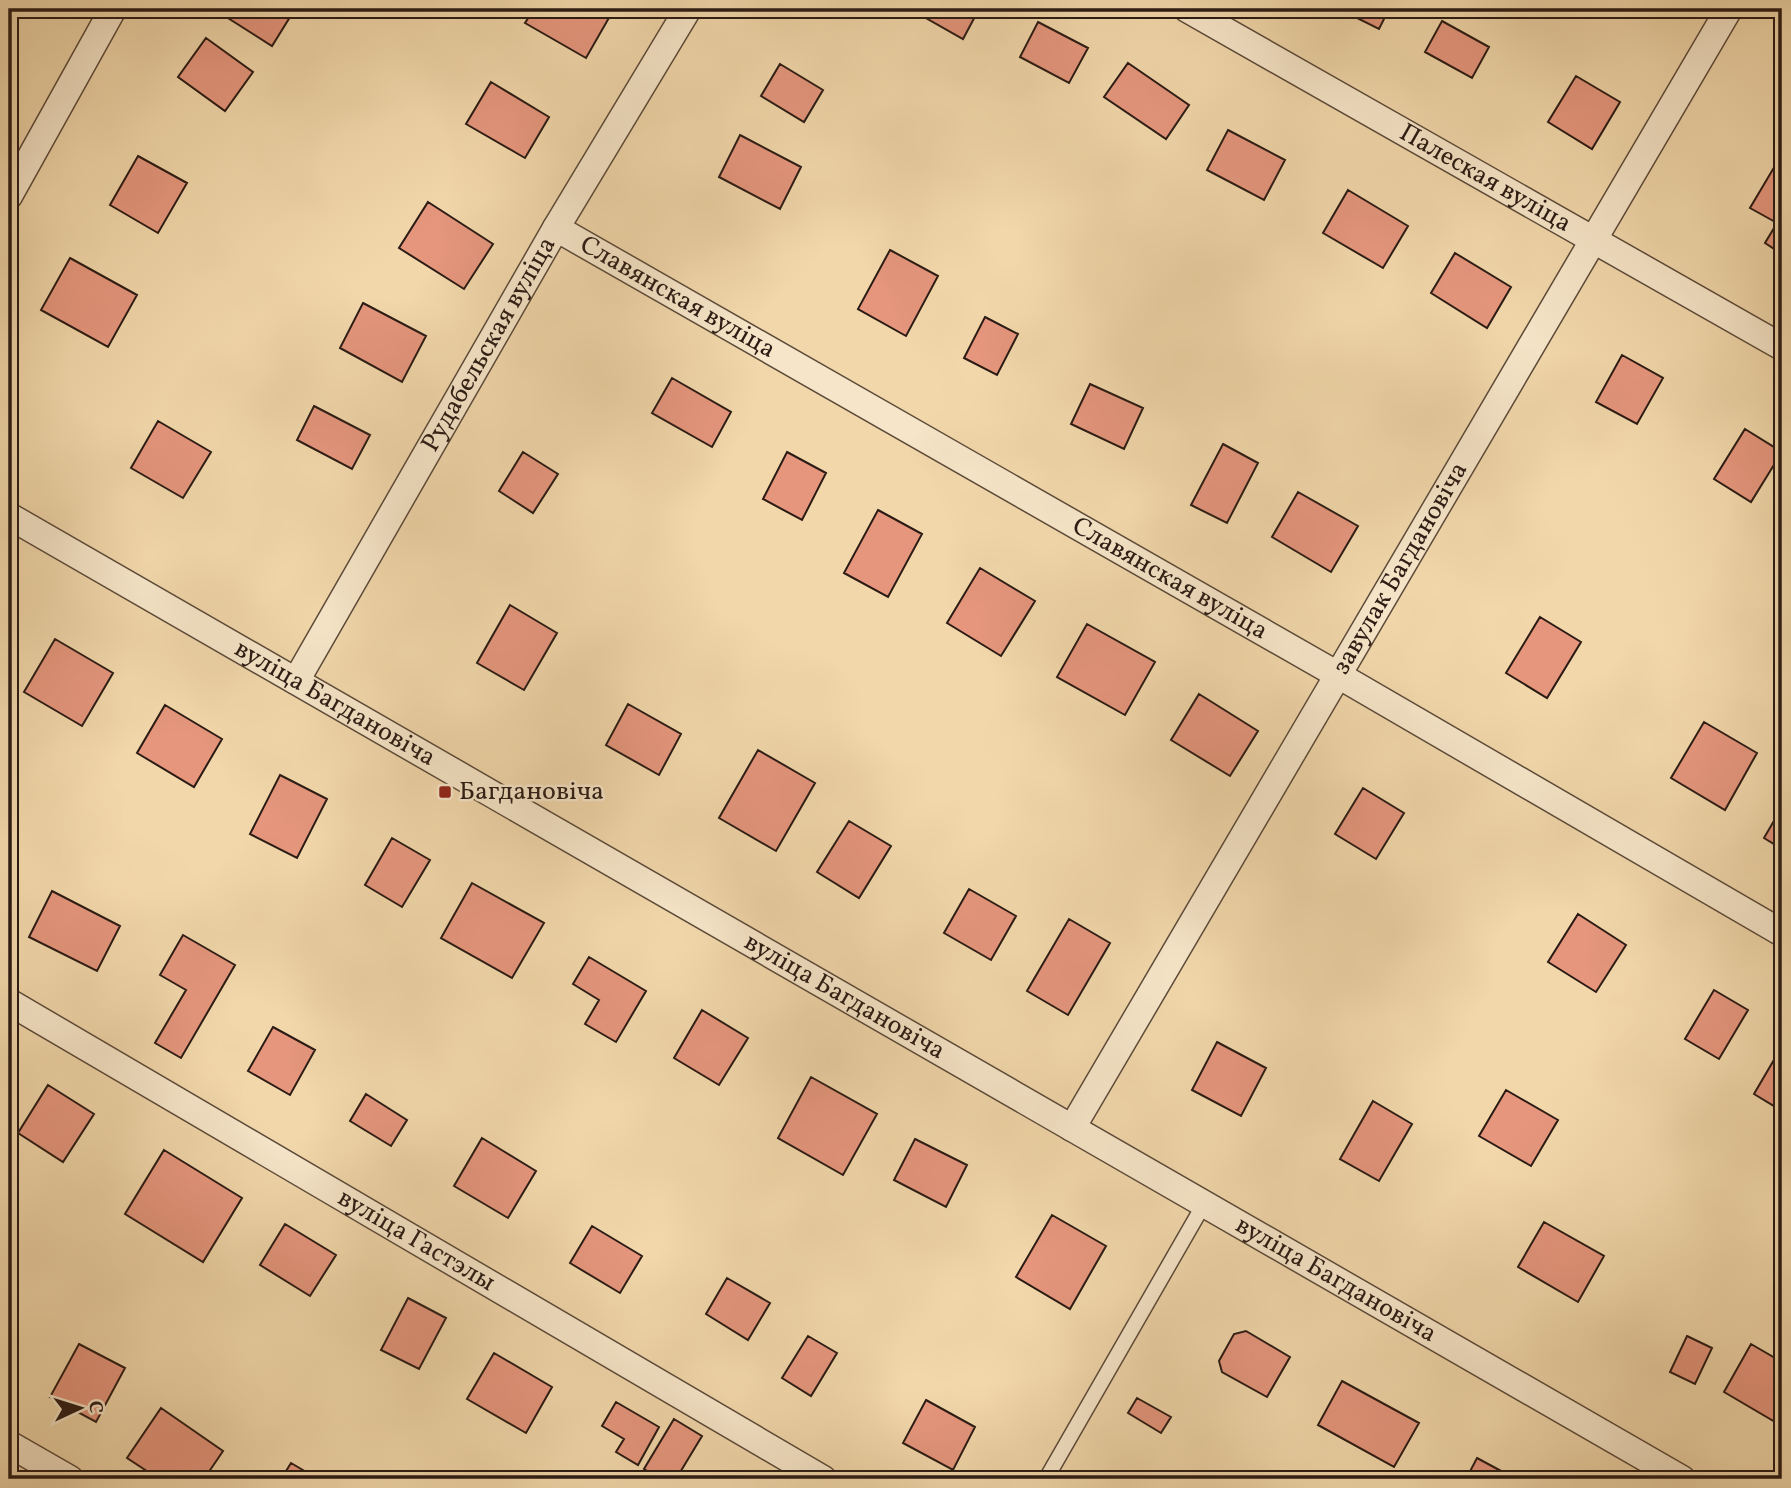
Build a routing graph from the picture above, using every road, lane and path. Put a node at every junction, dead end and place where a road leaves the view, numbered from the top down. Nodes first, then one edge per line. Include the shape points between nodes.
1 (113, 9) edge
2 (688, 9) edge
3 (1187, 9) edge
4 (1729, 9) edge
5 (9, 196) edge
6 (556, 229) junction
7 (1594, 239) junction
8 (1782, 347) edge
9 (9, 516) edge
10 (1338, 675) junction
11 (296, 681) junction
12 (1782, 933) edge
13 (10, 1007) edge
14 (1072, 1128) junction
15 (1204, 1204) junction
16 (9, 1444) edge
17 (70, 1479) edge
18 (824, 1479) edge
19 (1046, 1479) edge
20 (1682, 1479) edge

1 - 5 street
2 - 6 street, Рудабельская вуліца
3 - 7 street, Палеская вуліца
4 - 7 street, завулак Багдановіча
6 - 10 street, Славянская вуліца
6 - 11 street, Рудабельская вуліца
7 - 8 street, Палеская вуліца
7 - 10 street, завулак Багдановіча
9 - 11 street, вуліца Багдановіча
10 - 12 street, Славянская вуліца
10 - 14 street, завулак Багдановіча
11 - 14 street, вуліца Багдановіча
13 - 18 street, вуліца Гастэлы
14 - 15 street, вуліца Багдановіча
15 - 19 lane
15 - 20 street, вуліца Багдановіча
16 - 17 street

